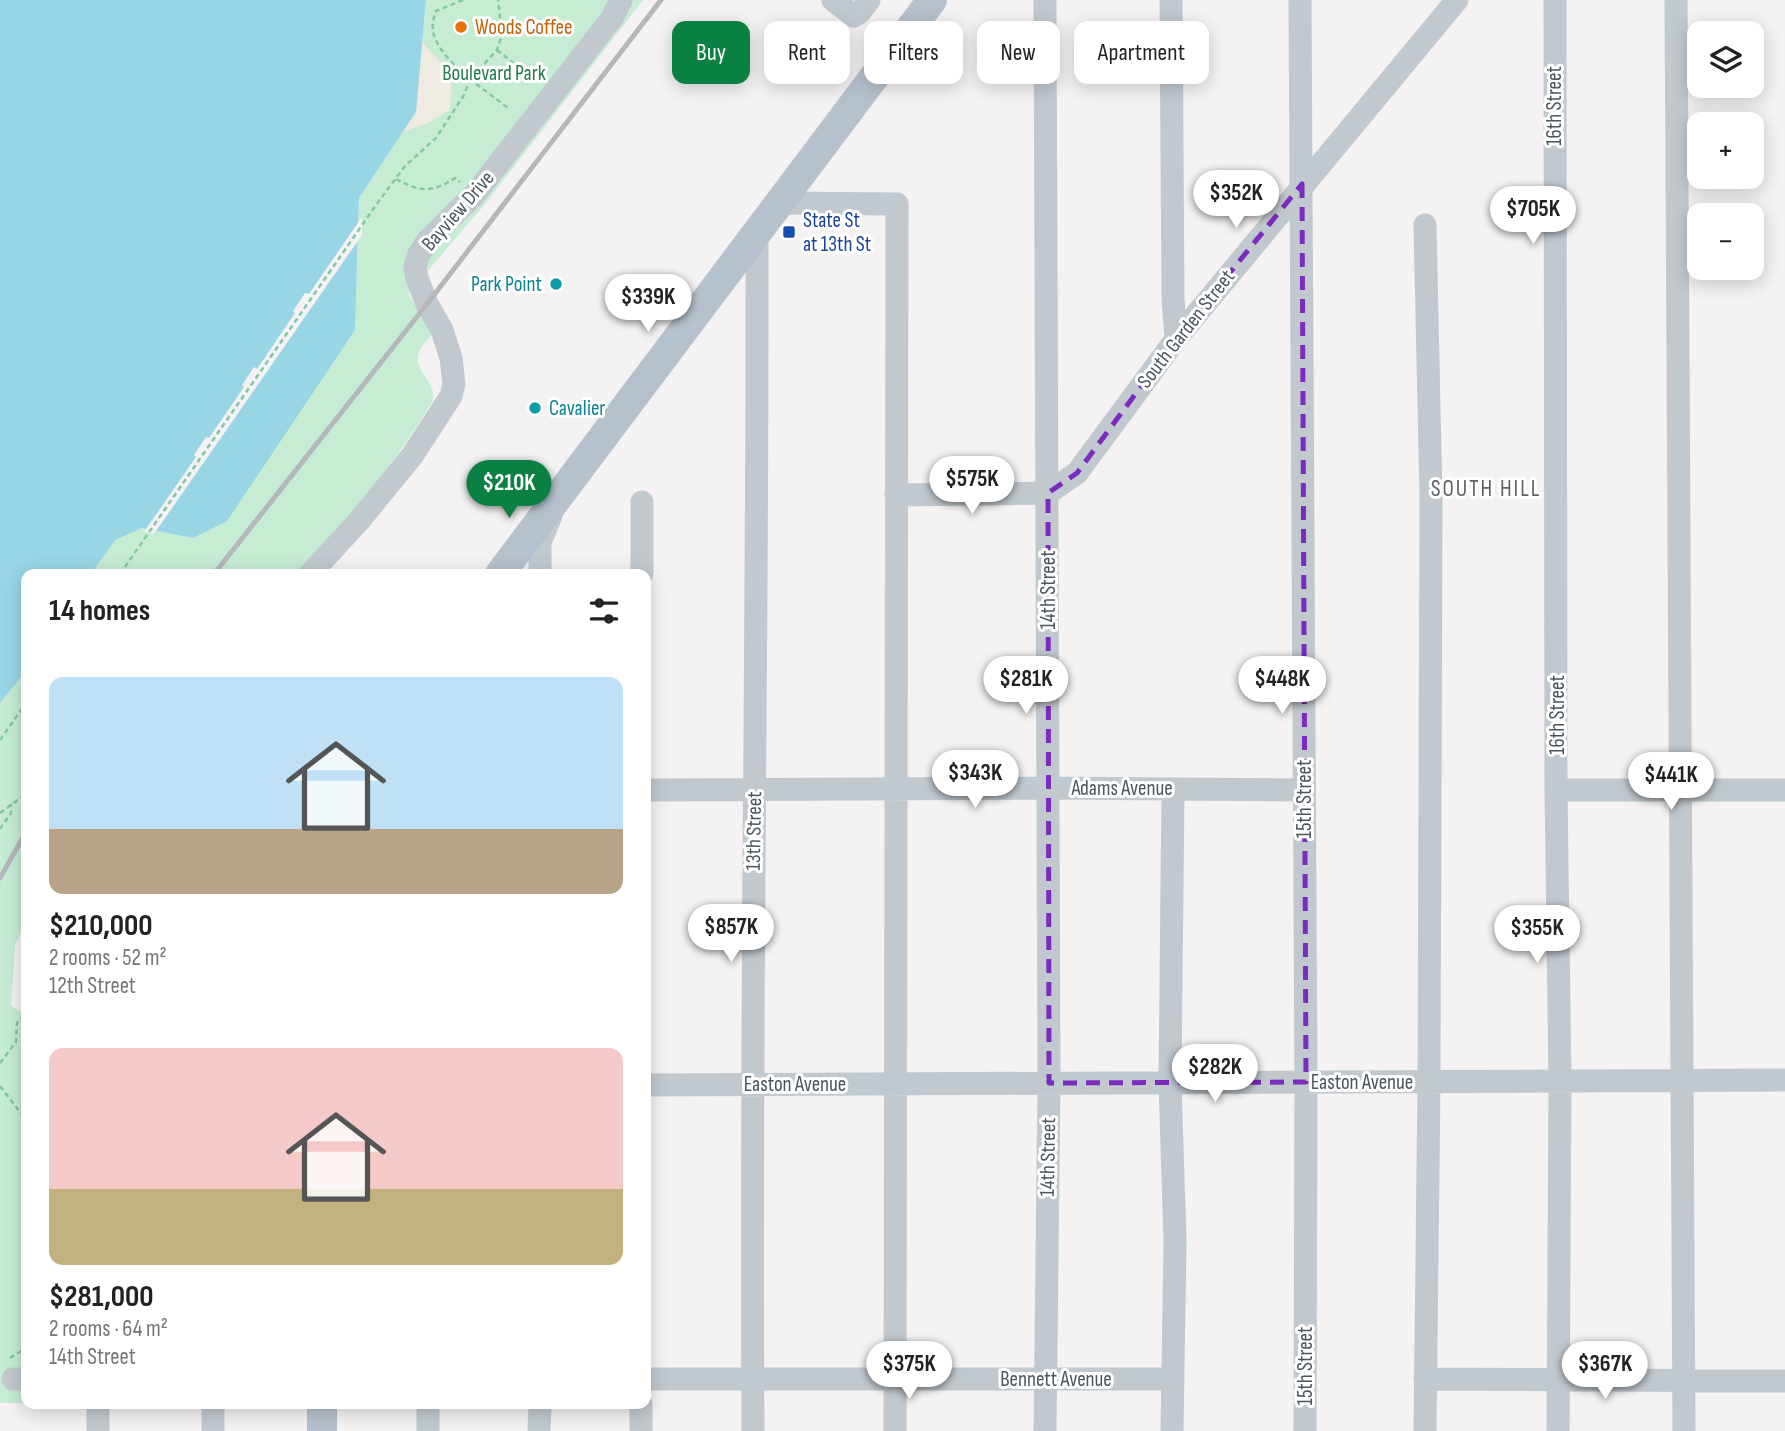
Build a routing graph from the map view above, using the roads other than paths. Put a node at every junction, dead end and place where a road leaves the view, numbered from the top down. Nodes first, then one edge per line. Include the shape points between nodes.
1 (621, 0) edge
2 (833, 0) edge
3 (869, 0) edge
4 (932, 0) edge
5 (1045, 0) edge
6 (1171, 0) edge
7 (1300, 0) edge
8 (1457, 0) edge
9 (1555, 0) edge
10 (1675, 0) edge
11 (1302, 184) junction
12 (778, 203) junction
13 (1424, 225) dead end
14 (757, 231) junction
15 (1176, 339) junction
16 (1048, 494) junction
17 (896, 495) junction
18 (559, 496) junction
19 (642, 502) dead end
20 (315, 569) edge
21 (503, 569) edge
22 (540, 569) edge
23 (642, 569) edge
24 (755, 788) junction
25 (896, 788) junction
26 (1048, 788) junction
27 (1173, 789) junction
28 (651, 790) edge
29 (1303, 790) junction
30 (1556, 790) junction
31 (1680, 790) junction
32 (1785, 790) edge
33 (1681, 1080) junction
34 (1785, 1080) edge
35 (1429, 1081) junction
36 (1560, 1081) junction
37 (1170, 1082) junction
38 (1306, 1082) junction
39 (1049, 1083) junction
40 (751, 1084) junction
41 (896, 1084) junction
42 (651, 1085) edge
43 (1424, 1378) junction
44 (1558, 1378) junction
45 (651, 1379) edge
46 (752, 1379) junction
47 (895, 1379) junction
48 (1044, 1379) junction
49 (1171, 1379) junction
50 (1684, 1380) junction
51 (1785, 1381) edge
52 (98, 1409) edge
53 (213, 1409) edge
54 (322, 1409) edge
55 (428, 1409) edge
56 (540, 1409) edge
57 (641, 1409) edge
58 (98, 1431) edge
59 (213, 1431) edge
60 (322, 1431) edge
61 (428, 1431) edge
62 (540, 1431) edge
63 (641, 1431) edge
64 (753, 1431) edge
65 (895, 1431) edge
66 (1045, 1431) edge
67 (1172, 1431) edge
68 (1305, 1431) edge
69 (1424, 1431) edge
70 (1558, 1431) edge
71 (1684, 1431) edge

1 - 20 street, Bayview Drive via 612,18 475,194 419,254 415,266 421,291 451,358 451,396 412,456
2 - 3 street via 854,16
4 - 12 main road
5 - 16 street, 14th Street
6 - 15 street
7 - 11 street, 15th Street
8 - 11 street, South Garden Street
9 - 30 street, 16th Street
10 - 31 street
11 - 15 street, South Garden Street
11 - 29 street, 15th Street
12 - 14 main road
12 - 17 street via 897,204
13 - 35 street via 1430,498
14 - 18 main road
14 - 24 street, 13th Street
15 - 16 street, South Garden Street via 1077,473
16 - 17 street
16 - 26 street, 14th Street
17 - 25 street
18 - 21 main road
18 - 22 street via 540,542
19 - 23 street
24 - 25 street, Adams Avenue
24 - 28 street, Adams Avenue
24 - 40 street, 13th Street
25 - 26 street, Adams Avenue
25 - 41 street
26 - 27 street, Adams Avenue
26 - 39 street, 14th Street
27 - 29 street, Adams Avenue
27 - 37 street
29 - 38 street, 15th Street
30 - 31 street
30 - 36 street, 16th Street
31 - 32 street
31 - 33 street
33 - 34 street, Easton Avenue
33 - 36 street, Easton Avenue
33 - 50 street
35 - 36 street, Easton Avenue
35 - 38 street, Easton Avenue
35 - 43 street
36 - 44 street, 16th Street
37 - 38 street, Easton Avenue
37 - 39 street, Easton Avenue
37 - 49 street via 1175,1241
38 - 68 street, 15th Street
39 - 41 street, Easton Avenue
39 - 48 street, 14th Street
40 - 41 street, Easton Avenue
40 - 42 street, Easton Avenue
40 - 46 street, 13th Street
41 - 47 street
43 - 44 street
43 - 69 street
44 - 50 street
44 - 70 street, 16th Street
45 - 46 street, Bennett Avenue
46 - 47 street, Bennett Avenue
46 - 64 street, 13th Street
47 - 48 street, Bennett Avenue
47 - 65 street
48 - 49 street, Bennett Avenue
48 - 66 street, 14th Street
49 - 67 street
50 - 51 street
50 - 71 street
52 - 58 street
53 - 59 street
54 - 60 main road
55 - 61 street
56 - 62 street
57 - 63 street

